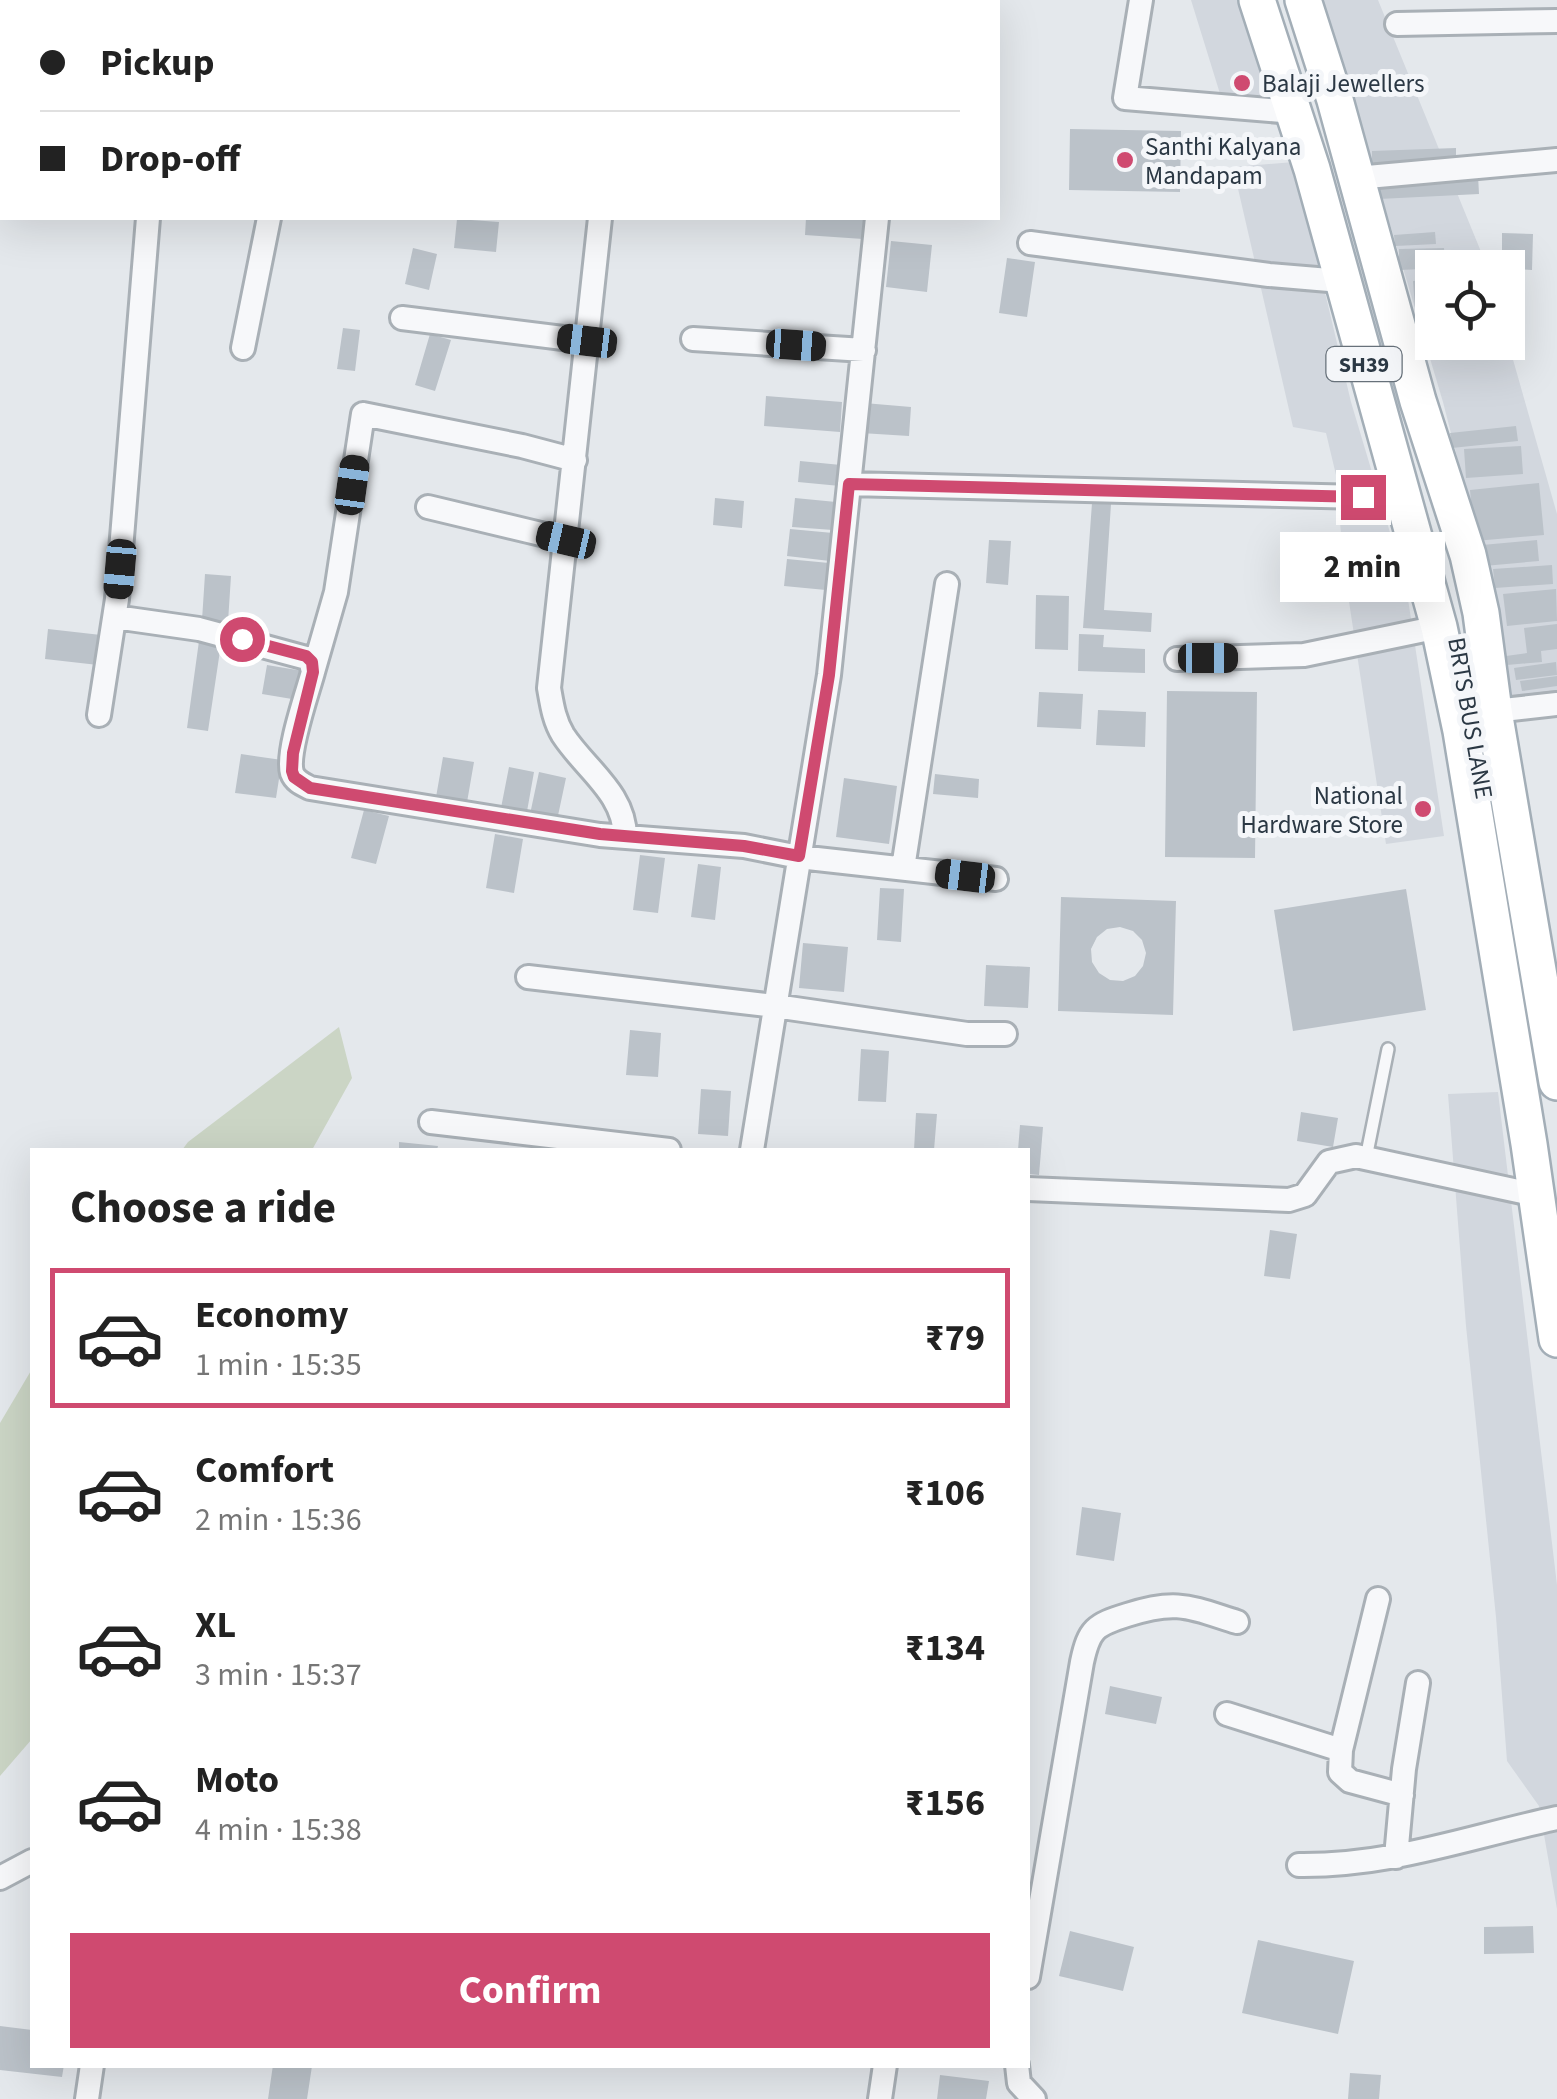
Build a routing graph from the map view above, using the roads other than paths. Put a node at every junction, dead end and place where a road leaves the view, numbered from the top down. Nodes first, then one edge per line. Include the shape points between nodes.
1 (1141, 0) edge
2 (1257, 0) edge
3 (1281, 0) edge
4 (1303, 0) edge
5 (1459, 11) edge
6 (1557, 21) edge
7 (1396, 24) dead end
8 (1293, 112) junction
9 (1557, 160) edge
10 (1356, 178) junction
11 (148, 220) edge
12 (269, 220) edge
13 (600, 220) edge
14 (877, 220) edge
15 (1030, 243) dead end
16 (1341, 281) junction
17 (402, 318) dead end
18 (693, 338) dead end
19 (587, 341) junction
20 (242, 348) dead end
21 (864, 350) junction
22 (575, 460) junction
23 (849, 484) junction
24 (1402, 498) junction
25 (428, 507) dead end
26 (566, 540) junction
27 (947, 584) dead end
28 (115, 618) junction
29 (1439, 627) junction
30 (1177, 658) dead end
31 (313, 672) junction
32 (1557, 704) edge
33 (1494, 711) junction
34 (99, 715) dead end
35 (625, 837) junction
36 (799, 856) junction
37 (902, 868) junction
38 (996, 879) dead end
39 (528, 977) dead end
40 (775, 1006) junction
41 (1005, 1034) dead end
42 (1388, 1049) dead end
43 (1557, 1082) edge
44 (431, 1122) dead end
45 (608, 1146) edge
46 (638, 1148) edge
47 (752, 1148) edge
48 (1366, 1158) junction
49 (1030, 1190) edge
50 (1551, 1202) edge
51 (1557, 1338) edge
52 (1378, 1599) dead end
53 (1236, 1622) dead end
54 (1418, 1683) dead end
55 (1227, 1714) dead end
56 (1342, 1750) junction
57 (1402, 1794) junction
58 (1557, 1818) edge
59 (1396, 1858) junction
60 (30, 1861) edge
61 (1299, 1865) dead end
62 (0, 1878) edge
63 (1030, 1965) edge
64 (92, 2068) edge
65 (885, 2068) edge
66 (87, 2099) edge
67 (880, 2099) edge

1 - 8 street via 1125,98
2 - 8 main road, SH39
3 - 50 main road, BRTS BUS LANE via 1439,538
4 - 10 main road, SH39
5 - 6 street
5 - 7 street
8 - 16 main road, SH39
9 - 10 street
10 - 33 main road, SH39 via 1468,555
11 - 28 street
12 - 20 street
13 - 19 street
14 - 21 street
15 - 16 street
16 - 24 main road, SH39
17 - 19 street
18 - 21 street
19 - 22 street
21 - 23 street
22 - 26 street
22 - 31 street via 363,414 336,592
23 - 24 street
23 - 36 street via 829,675
24 - 29 main road, SH39
25 - 26 street
26 - 35 street via 550,672 553,714 618,805
27 - 37 street
28 - 31 street via 200,629 306,656
28 - 34 street
29 - 30 street via 1304,655
29 - 50 main road, SH39
31 - 35 street via 292,761 300,783
32 - 33 street
33 - 43 main road, SH39
35 - 36 street
36 - 37 street
36 - 40 street
37 - 38 street
39 - 40 street
40 - 41 street
40 - 47 street
42 - 48 lane
44 - 45 street
45 - 46 street
48 - 49 street via 1336,1158 1305,1195 1288,1200
48 - 50 street
50 - 51 main road, SH39
52 - 56 street
53 - 63 street via 1160,1604 1090,1632
54 - 57 street
55 - 56 street
56 - 57 street via 1342,1776
57 - 59 street
58 - 59 street
59 - 61 street
60 - 62 street
64 - 66 street
65 - 67 street

